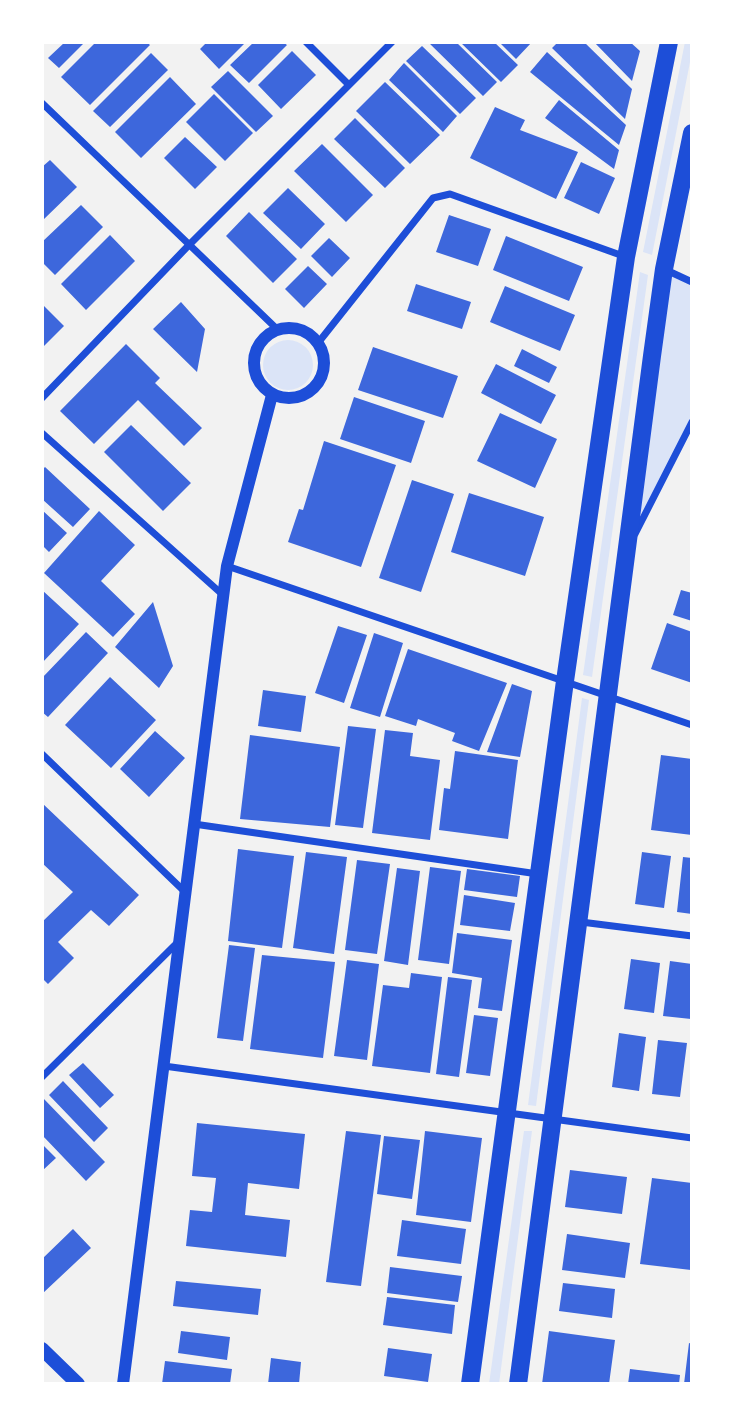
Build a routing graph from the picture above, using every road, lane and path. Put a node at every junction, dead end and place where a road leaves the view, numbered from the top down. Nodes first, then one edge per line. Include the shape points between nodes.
1 (306, 42) edge
2 (392, 42) edge
3 (669, 42) edge
4 (349, 85) junction
5 (42, 103) edge
6 (692, 134) edge
7 (188, 246) junction
8 (626, 257) junction
9 (664, 270) junction
10 (692, 282) edge
11 (278, 330) junction
12 (318, 344) junction
13 (272, 395) junction
14 (42, 398) edge
15 (692, 422) edge
16 (42, 433) edge
17 (627, 550) junction
18 (227, 566) junction
19 (223, 595) junction
20 (565, 681) junction
21 (607, 694) junction
22 (692, 725) edge
23 (42, 754) edge
24 (194, 824) junction
25 (538, 874) junction
26 (185, 892) junction
27 (580, 922) junction
28 (692, 936) edge
29 (180, 940) junction
30 (164, 1066) junction
31 (42, 1077) edge
32 (508, 1113) junction
33 (554, 1119) junction
34 (692, 1138) edge
35 (42, 1349) edge
36 (78, 1384) edge
37 (123, 1384) edge
38 (470, 1384) edge
39 (518, 1384) edge

1 - 4 street
2 - 4 street
3 - 8 main road
4 - 7 street
5 - 7 street
6 - 9 main road
7 - 11 street
7 - 14 street
8 - 12 street via 440,194 432,198
8 - 20 main road
9 - 10 street
9 - 17 main road
11 - 12 street via 300,330
11 - 13 street via 260,343 253,365 256,377
12 - 13 street via 325,365 316,386 296,398
13 - 18 street
15 - 17 street
16 - 19 street
17 - 21 main road
18 - 19 street
18 - 20 street
19 - 24 street
20 - 21 street
20 - 25 main road
21 - 22 street
21 - 27 main road
23 - 26 street
24 - 25 street
24 - 26 street
25 - 32 main road
26 - 29 street
27 - 28 street
27 - 33 main road
29 - 30 street
29 - 31 street
30 - 32 street
30 - 37 street
32 - 33 street
32 - 38 main road
33 - 34 street
33 - 39 main road
35 - 36 main road

